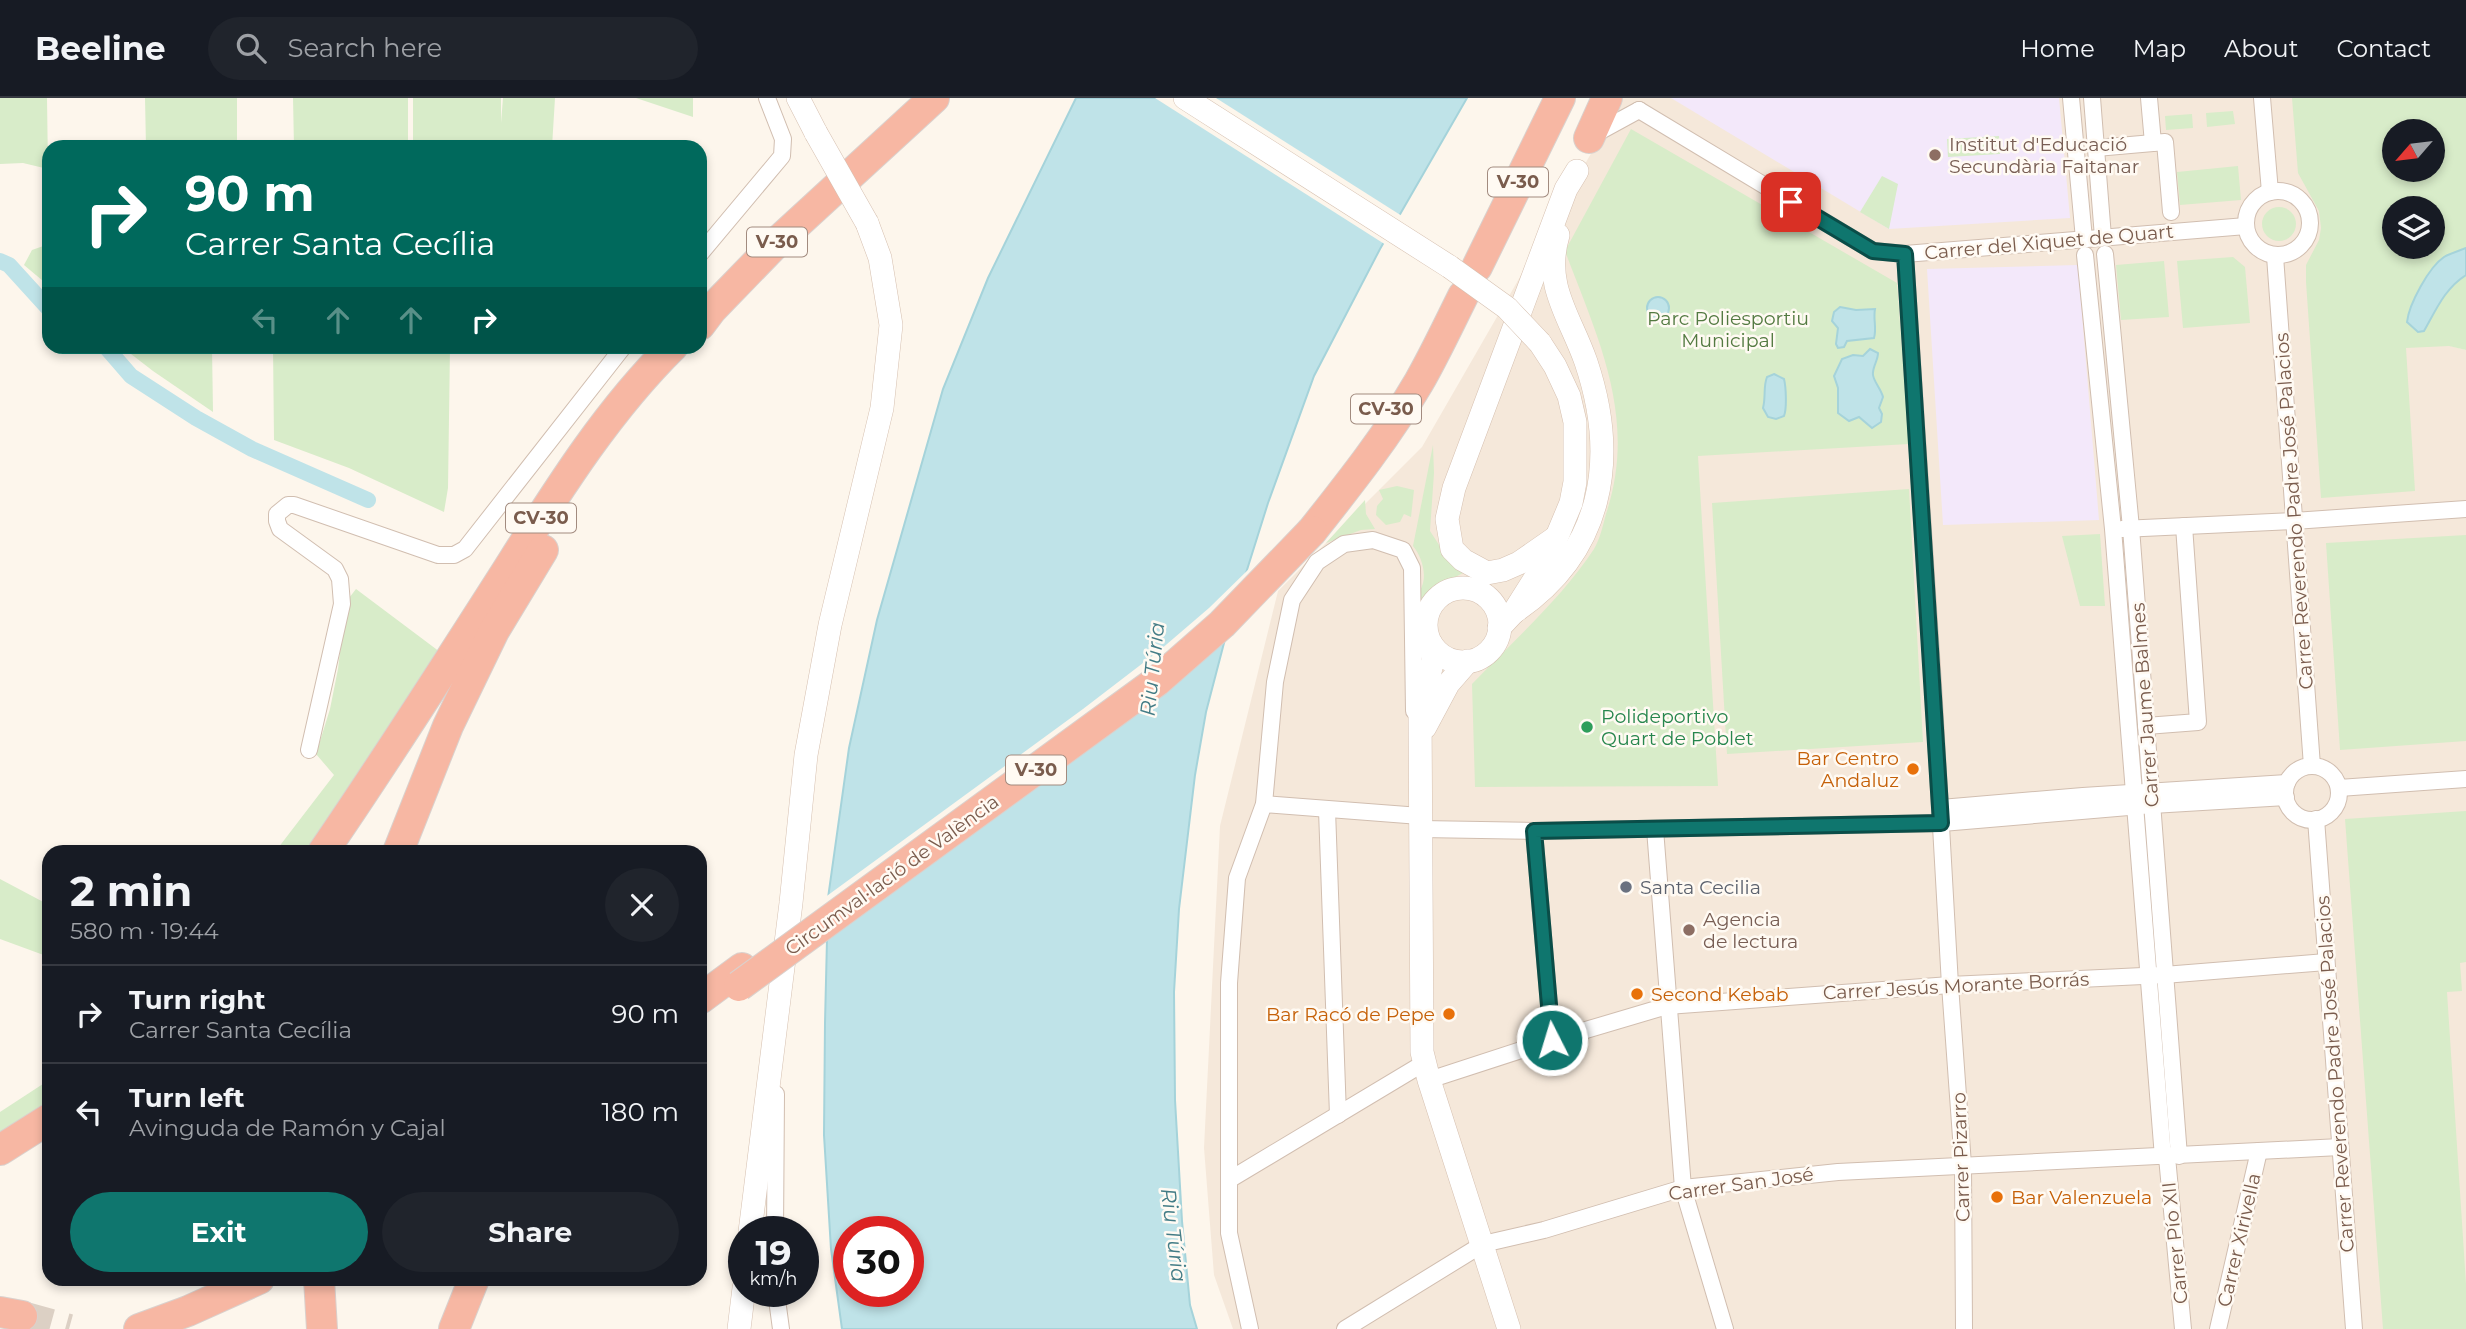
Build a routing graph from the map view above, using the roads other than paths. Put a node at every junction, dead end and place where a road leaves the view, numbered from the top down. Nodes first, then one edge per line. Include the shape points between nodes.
1 (767, 98) edge
2 (798, 98) edge
3 (934, 98) edge
4 (1185, 98) edge
5 (1545, 98) edge
6 (1560, 98) edge
7 (1607, 98) edge
8 (2071, 98) edge
9 (2092, 98) edge
10 (2149, 98) edge
11 (2262, 98) edge
12 (1640, 102) edge
13 (1589, 138) junction
14 (2152, 143) junction
15 (2096, 148) junction
16 (1577, 171) junction
17 (2270, 192) junction
18 (2171, 212) dead end
19 (2246, 226) junction
20 (707, 246) edge
21 (2104, 246) junction
22 (2085, 247) junction
23 (1905, 254) junction
24 (2275, 256) junction
25 (1462, 276) junction
26 (707, 315) edge
27 (618, 354) edge
28 (665, 354) edge
29 (679, 354) edge
30 (2466, 509) edge
31 (2294, 521) junction
32 (2184, 526) junction
33 (2132, 528) junction
34 (2113, 529) junction
35 (1555, 538) junction
36 (1485, 596) junction
37 (1420, 609) junction
38 (1507, 620) junction
39 (1431, 644) junction
40 (1468, 661) junction
41 (2146, 726) junction
42 (1422, 733) junction
43 (309, 750) dead end
44 (2312, 766) junction
45 (2466, 779) edge
46 (2339, 788) junction
47 (2286, 790) junction
48 (2152, 798) junction
49 (2134, 800) junction
50 (1264, 804) junction
51 (1327, 810) junction
52 (1941, 815) junction
53 (2316, 819) junction
54 (1421, 823) junction
55 (1655, 830) junction
56 (1534, 831) junction
57 (328, 845) edge
58 (401, 845) edge
59 (791, 903) junction
60 (2326, 962) junction
61 (2157, 975) junction
62 (741, 977) junction
63 (1950, 985) junction
64 (707, 995) edge
65 (1667, 1006) junction
66 (707, 1009) edge
67 (1552, 1040) junction
68 (1427, 1072) junction
69 (1338, 1115) junction
70 (42, 1123) edge
71 (2340, 1147) junction
72 (0, 1150) edge
73 (2259, 1152) junction
74 (2170, 1156) junction
75 (1964, 1165) junction
76 (1229, 1181) junction
77 (1683, 1188) junction
78 (752, 1216) edge
79 (775, 1216) edge
80 (1483, 1244) junction
81 (243, 1286) edge
82 (319, 1286) edge
83 (471, 1286) edge
84 (742, 1307) edge
85 (778, 1307) edge
86 (139, 1329) edge
87 (322, 1329) edge
88 (454, 1329) edge
89 (739, 1329) edge
90 (781, 1329) edge
91 (1251, 1329) edge
92 (1345, 1329) edge
93 (1509, 1329) edge
94 (1726, 1329) edge
95 (1964, 1329) edge
96 (2183, 1329) edge
97 (2218, 1329) edge
98 (2354, 1329) edge

1 - 20 street via 783,139 782,156
2 - 59 main road, bridge via 867,223 880,258 891,325 882,408 830,625 806,755
3 - 26 highway, V-30 via 775,244
4 - 25 main road
5 - 25 highway, CV-30
6 - 25 highway, V-30
7 - 13 highway
8 - 22 street, Carrer Jaume Balmes
9 - 15 street, Carrer Jaume Balmes
10 - 14 street
11 - 17 street
12 - 13 street
12 - 23 street, Carrer del Xiquet de Quart via 1873,251
13 - 16 main road
14 - 15 street
14 - 18 street via 2165,142
15 - 21 street, Carrer Jaume Balmes
16 - 35 main road via 1561,201 1482,410 1447,519 1452,549 1487,573 1519,563
16 - 38 main road via 1554,248 1552,273 1594,389 1601,447 1599,484 1587,531 1574,556
17 - 19 street via 2249,208
17 - 24 street via 2292,194 2308,210 2311,221 2305,242 2297,250
19 - 21 street, Carrer del Xiquet de Quart
19 - 24 street via 2259,249
21 - 22 street, Carrer del Xiquet de Quart
21 - 33 street, Carrer Jaume Balmes
22 - 23 street, Carrer del Xiquet de Quart
22 - 34 street, Carrer Jaume Balmes
23 - 52 street, Carrer Pizarro
24 - 31 street, Carrer Reverendo Padre José Palacios
25 - 35 main road, bridge via 1507,308 1540,343 1569,396 1577,450 1575,482
25 - 62 highway, CV-30 via 1409,373 1309,525 1149,671
27 - 43 street via 465,549 454,555 438,555 294,505 277,514 281,529 335,569 340,579 342,604
28 - 57 highway, CV-30 via 569,473
29 - 58 highway via 583,483 494,631 448,726
30 - 31 street
31 - 32 street
31 - 44 street, Carrer Reverendo Padre José Palacios
32 - 33 street
32 - 41 street via 2198,722
33 - 34 street
33 - 41 street, Carrer Jaume Balmes
34 - 49 street, Carrer Jaume Balmes
35 - 36 main road via 1516,580
35 - 38 main road via 1548,558
36 - 37 main road via 1475,590 1451,590
36 - 38 main road
37 - 39 main road
37 - 42 street via 1413,711
37 - 50 street via 1412,568 1403,550 1373,540 1343,544 1317,562 1293,600 1275,682
38 - 40 main road via 1487,652
39 - 40 main road via 1447,658
39 - 42 main road via 1433,660 1420,710
40 - 42 main road via 1448,684
41 - 48 street, Carrer Jaume Balmes
42 - 54 main road
44 - 46 street via 2326,770
44 - 47 street via 2297,771
45 - 46 street
46 - 53 street via 2334,809
47 - 48 street
47 - 53 street via 2293,811
48 - 49 street
48 - 61 street, Carrer Jaume Balmes
49 - 52 street
49 - 61 street, Carrer Jaume Balmes
50 - 51 street
50 - 76 street via 1237,878 1230,980
51 - 54 street
51 - 69 street
52 - 55 street
52 - 63 street, Carrer Pizarro
53 - 60 street, Carrer Reverendo Padre José Palacios
54 - 56 street
54 - 68 main road
55 - 56 street
55 - 65 street
56 - 67 street
59 - 78 main road
59 - 79 street via 776,1096
60 - 61 street, Carrer Jesús Morante Borrás
60 - 71 street, Carrer Reverendo Padre José Palacios
61 - 63 street, Carrer Jesús Morante Borrás
61 - 74 street, Carrer Jaume Balmes
62 - 64 highway, CV-30
62 - 66 highway
63 - 65 street, Carrer Jesús Morante Borrás
63 - 75 street, Carrer Pizarro
65 - 67 street, Carrer Jesús Morante Borrás
65 - 77 street
67 - 68 street, Carrer Jesús Morante Borrás
68 - 69 street, Carrer Jesús Morante Borrás
68 - 80 main road
69 - 76 street, Carrer Jesús Morante Borrás
70 - 72 highway
71 - 73 street, Carrer San José
71 - 98 street, Carrer Reverendo Padre José Palacios
73 - 74 street, Carrer San José
73 - 97 street, Carrer Xirivella
74 - 75 street, Carrer San José
74 - 96 street, Carrer Pío XII
75 - 77 street, Carrer San José
75 - 95 street, Carrer Pizarro
76 - 91 street via 1229,1233
77 - 80 street, Carrer San José
77 - 94 street
80 - 92 street, Carrer San José
80 - 93 main road
81 - 86 highway
82 - 87 highway
83 - 88 highway
84 - 89 main road
85 - 90 street

